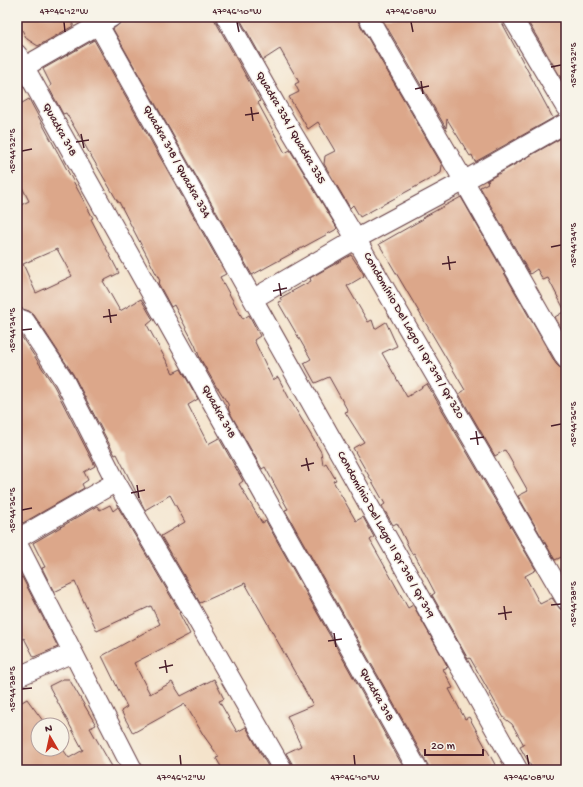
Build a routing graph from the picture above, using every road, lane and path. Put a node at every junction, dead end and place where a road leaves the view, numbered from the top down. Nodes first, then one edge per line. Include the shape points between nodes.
1 (226, 17) edge
2 (368, 17) edge
3 (512, 17) edge
4 (101, 19) edge
5 (21, 61) edge
6 (566, 108) edge
7 (566, 123) edge
8 (464, 181) junction
9 (356, 239) junction
10 (253, 299) junction
11 (17, 318) edge
12 (566, 359) edge
13 (116, 482) junction
14 (17, 539) edge
15 (17, 543) edge
16 (566, 600) edge
17 (72, 653) junction
18 (17, 677) edge
19 (133, 770) edge
20 (283, 770) edge
21 (418, 770) edge
22 (518, 770) edge

1 - 9 street, Quadra 334 / Quadra 335
2 - 8 street
3 - 6 street
4 - 5 street
4 - 10 street, Quadra 318 / Quadra 334
5 - 21 street, Quadra 318
7 - 8 street
8 - 9 street
8 - 12 street
9 - 10 street
9 - 16 street, Condomínio Del Lago II Qr 319 / Qr 320
10 - 22 street, Condomínio Del Lago II Qr 318 / Qr 319
11 - 13 street via 26,321 64,380
13 - 14 street
13 - 20 street
15 - 17 street
17 - 18 street
17 - 19 street

